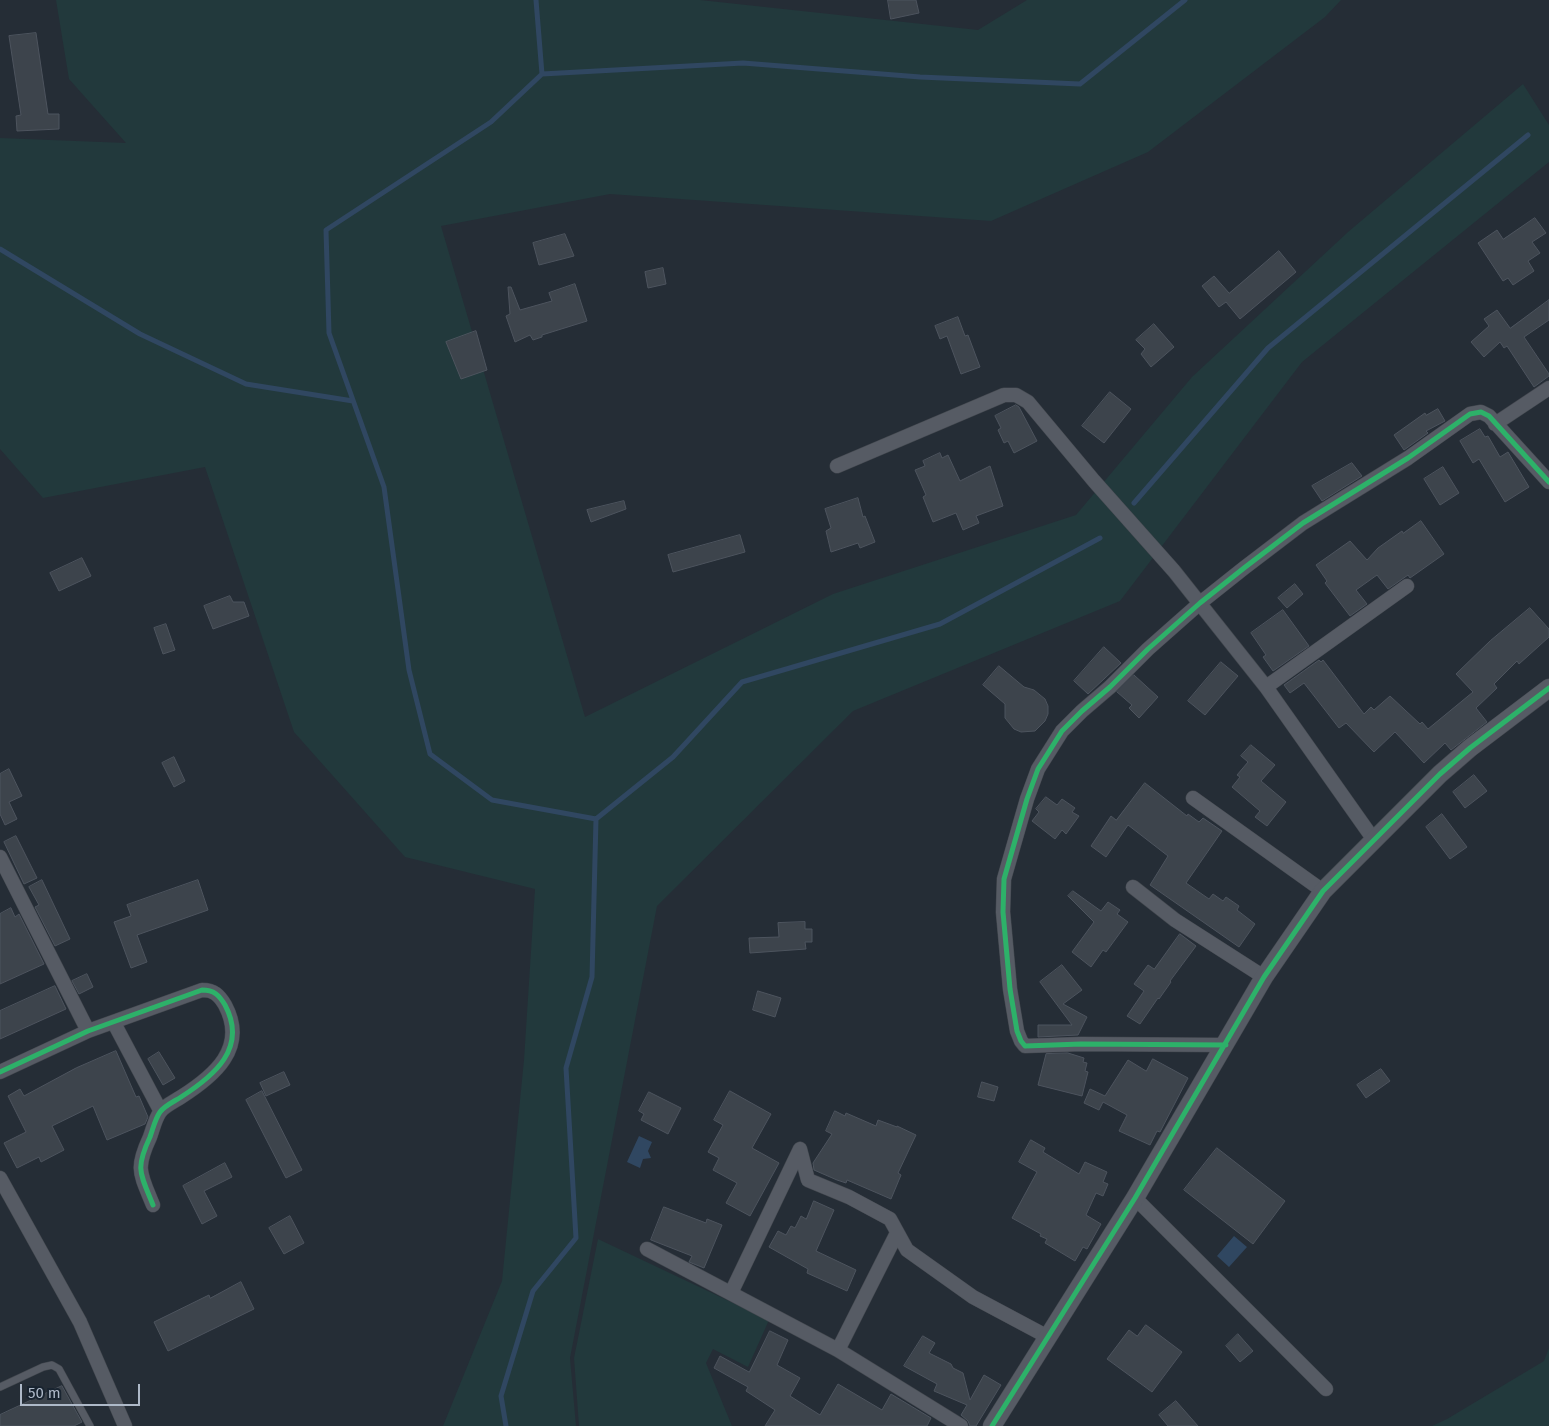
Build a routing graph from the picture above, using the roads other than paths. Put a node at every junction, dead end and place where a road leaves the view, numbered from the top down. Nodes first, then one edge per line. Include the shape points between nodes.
1 (1549, 388) edge
2 (1495, 424) junction
3 (837, 466) dead end
4 (1549, 482) edge
5 (1408, 586) dead end
6 (1200, 603) junction
7 (1266, 687) junction
8 (1549, 688) edge
9 (1193, 798) dead end
10 (1374, 840) junction
11 (0, 857) edge
12 (1133, 887) dead end
13 (1324, 892) junction
14 (1264, 978) junction
15 (114, 1023) junction
16 (88, 1031) junction
17 (1226, 1045) junction
18 (0, 1072) edge
19 (160, 1110) junction
20 (0, 1178) edge
21 (1135, 1198) junction
22 (153, 1205) dead end
23 (897, 1233) junction
24 (647, 1249) dead end
25 (731, 1293) junction
26 (1048, 1337) junction
27 (838, 1350) junction
28 (0, 1387) edge
29 (1326, 1389) dead end
30 (90, 1426) edge
31 (125, 1426) edge
32 (961, 1426) edge
33 (992, 1426) edge

1 - 2 street
2 - 4 street
2 - 6 street via 1481,412 1470,414 1408,458 1303,523
3 - 6 street via 1004,395 1016,395 1028,402
5 - 7 street
6 - 7 street
6 - 17 street via 1062,731 1038,769 1027,799 1004,879 1003,912 1010,989 1017,1031 1025,1046
7 - 10 street
8 - 10 street via 1440,774
9 - 13 street
10 - 13 street
11 - 16 street
12 - 14 street via 1175,920
13 - 14 street
14 - 17 street
15 - 16 street
15 - 19 street
15 - 19 street via 202,990 215,992 228,1010 231,1046 221,1064 204,1082
16 - 18 street
17 - 21 street
19 - 22 street via 140,1162
20 - 31 street via 80,1322
21 - 26 street
21 - 29 street
23 - 25 street via 890,1219 808,1180 800,1149
23 - 26 street via 907,1250 973,1297
23 - 27 street
24 - 25 street
25 - 27 street
26 - 33 street
27 - 32 street
28 - 30 lane via 52,1365 59,1369

